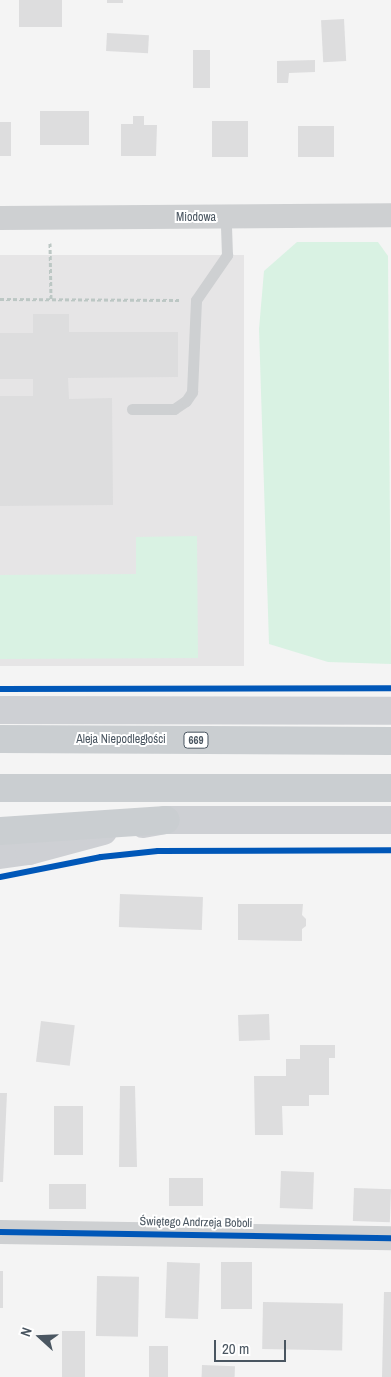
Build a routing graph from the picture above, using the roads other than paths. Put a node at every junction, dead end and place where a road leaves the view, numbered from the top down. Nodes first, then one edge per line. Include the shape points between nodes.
1 (391, 216) edge
2 (0, 218) edge
3 (226, 218) junction
4 (132, 408) dead end
5 (0, 710) edge
6 (391, 711) edge
7 (0, 740) edge
8 (391, 741) edge
9 (0, 788) edge
10 (391, 788) edge
11 (166, 820) junction
12 (391, 820) edge
13 (0, 830) edge
14 (0, 855) edge
15 (0, 1232) edge
16 (391, 1238) edge

1 - 3 street, Miodowa
2 - 3 street, Miodowa
3 - 4 lane via 227,255 196,300 192,392 174,409
5 - 6 main road
7 - 8 main road, Aleja Niepodległości / 669
9 - 10 main road
11 - 12 main road
11 - 13 main road
11 - 14 main road via 100,831 29,851
15 - 16 street, Świętego Andrzeja Boboli

